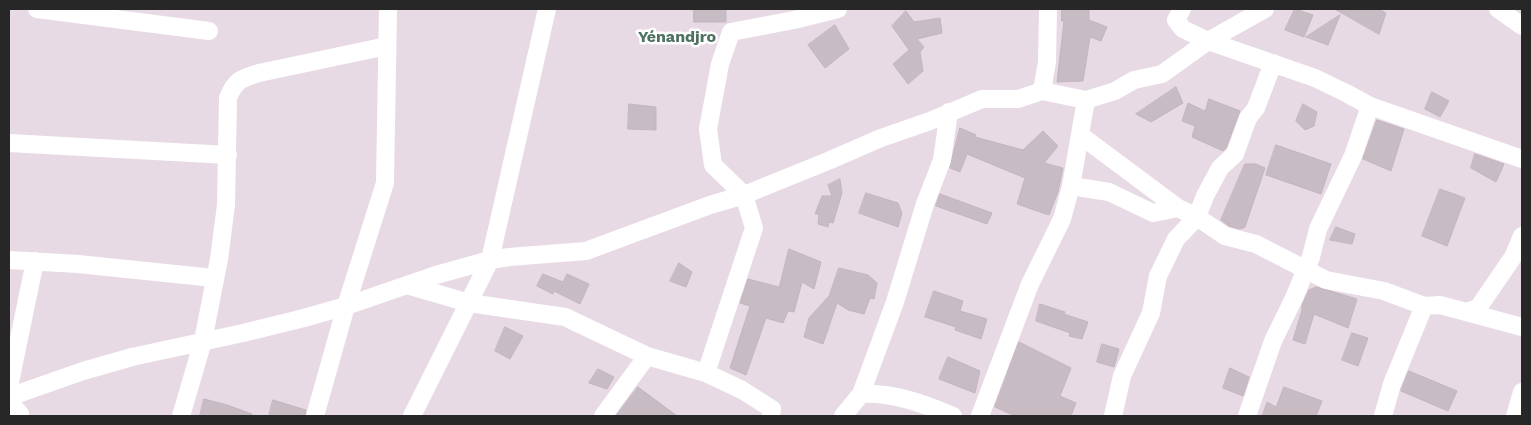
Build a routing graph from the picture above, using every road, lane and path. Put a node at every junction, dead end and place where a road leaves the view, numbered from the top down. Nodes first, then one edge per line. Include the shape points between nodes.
1 (37, 9) edge
2 (388, 9) edge
3 (547, 9) edge
4 (838, 9) edge
5 (1048, 9) edge
6 (1182, 9) edge
7 (1265, 9) edge
8 (1498, 9) edge
9 (1522, 26) edge
10 (209, 31) dead end
11 (1208, 41) junction
12 (387, 46) junction
13 (1273, 63) junction
14 (1042, 92) junction
15 (1086, 100) junction
16 (1370, 106) junction
17 (949, 112) junction
18 (1080, 136) junction
19 (9, 143) edge
20 (228, 155) junction
21 (1522, 159) edge
22 (1072, 186) junction
23 (744, 195) junction
24 (1178, 208) junction
25 (1197, 217) junction
26 (1522, 236) edge
27 (9, 260) edge
28 (490, 260) junction
29 (35, 261) junction
30 (1305, 269) junction
31 (214, 278) junction
32 (406, 285) junction
33 (469, 303) junction
34 (346, 306) junction
35 (1424, 306) junction
36 (1466, 312) junction
37 (1522, 327) edge
38 (203, 341) junction
39 (647, 356) junction
40 (706, 373) junction
41 (9, 386) edge
42 (1522, 392) edge
43 (861, 394) junction
44 (9, 399) edge
45 (20, 416) edge
46 (181, 416) edge
47 (315, 416) edge
48 (412, 416) edge
49 (603, 416) edge
50 (771, 416) edge
51 (843, 416) edge
52 (953, 416) edge
53 (980, 416) edge
54 (1113, 416) edge
55 (1247, 416) edge
56 (1383, 416) edge
57 (1515, 416) edge

1 - 10 street
2 - 12 street
3 - 28 street
4 - 23 street via 731,32 720,64 708,129 713,165
5 - 14 street via 1047,62
6 - 11 street via 1176,20 1183,29
7 - 11 street
8 - 9 street
11 - 13 street
11 - 15 street via 1162,74 1134,80 1115,91
12 - 20 street via 259,72 244,78 233,86 228,98
12 - 34 street via 385,183
13 - 16 street via 1315,78
13 - 25 street via 1235,154 1220,168
14 - 15 street
14 - 17 street via 1018,99 982,99
15 - 18 street
16 - 21 street
16 - 30 street via 1353,156 1318,229
17 - 23 street
17 - 43 street via 942,160
18 - 22 street
18 - 24 street
19 - 20 street
20 - 31 street via 226,205
22 - 24 street via 1109,192 1153,213
22 - 53 street via 1062,219 1030,284
23 - 28 street via 586,251
23 - 40 street via 754,228
24 - 25 street
25 - 30 street via 1225,236 1256,244
25 - 54 street via 1176,240 1158,276 1151,314 1122,376
26 - 36 street via 1513,257 1478,308
27 - 29 street
28 - 32 street
28 - 33 street
29 - 31 street
29 - 41 street
30 - 35 street via 1326,280 1384,292
30 - 55 street via 1273,341
31 - 38 street
32 - 33 street
32 - 34 street
33 - 39 street via 564,318
33 - 48 street
34 - 38 street
34 - 47 street
35 - 36 street via 1440,304
35 - 56 street via 1392,384
36 - 37 street
38 - 44 street via 83,371
38 - 46 street
39 - 40 street
39 - 49 street
40 - 50 street via 772,409
42 - 57 street
43 - 51 street
43 - 52 street via 879,393 930,406
44 - 45 street

